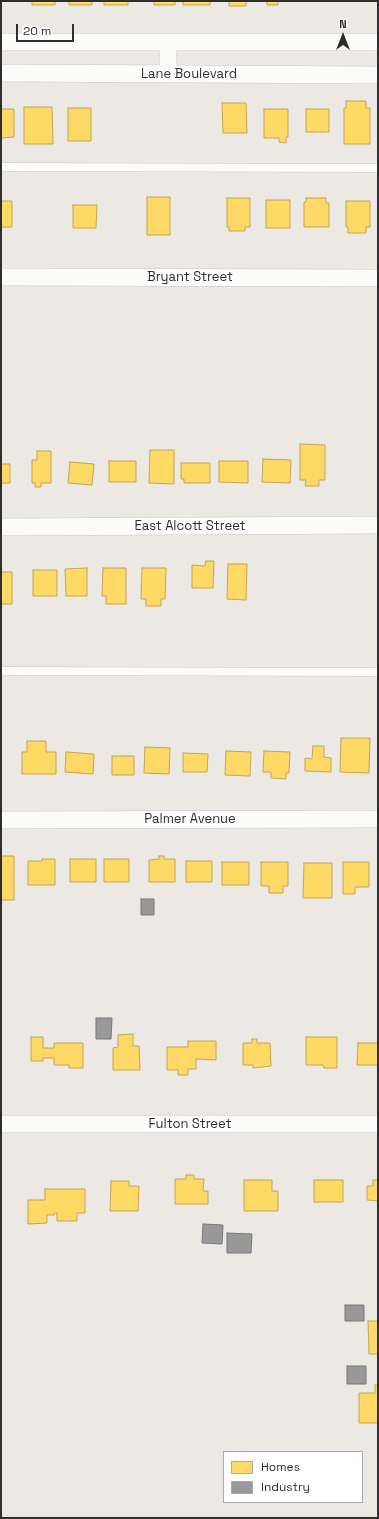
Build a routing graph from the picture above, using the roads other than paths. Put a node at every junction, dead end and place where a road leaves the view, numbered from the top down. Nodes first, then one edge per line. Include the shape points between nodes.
1 (1, 42) edge
2 (168, 42) junction
3 (378, 42) edge
4 (1, 73) edge
5 (168, 74) junction
6 (378, 75) edge
7 (1, 168) edge
8 (378, 168) edge
9 (1, 277) edge
10 (378, 278) edge
11 (378, 526) edge
12 (1, 527) edge
13 (1, 671) edge
14 (378, 672) edge
15 (378, 819) edge
16 (1, 820) edge
17 (1, 1124) edge
18 (378, 1124) edge

1 - 2 street
2 - 3 street
2 - 5 street
4 - 5 street, Lane Boulevard
5 - 6 street, Lane Boulevard
7 - 8 lane
9 - 10 street, Bryant Street
11 - 12 street, East Alcott Street
13 - 14 lane
15 - 16 street, Palmer Avenue
17 - 18 street, Fulton Street

